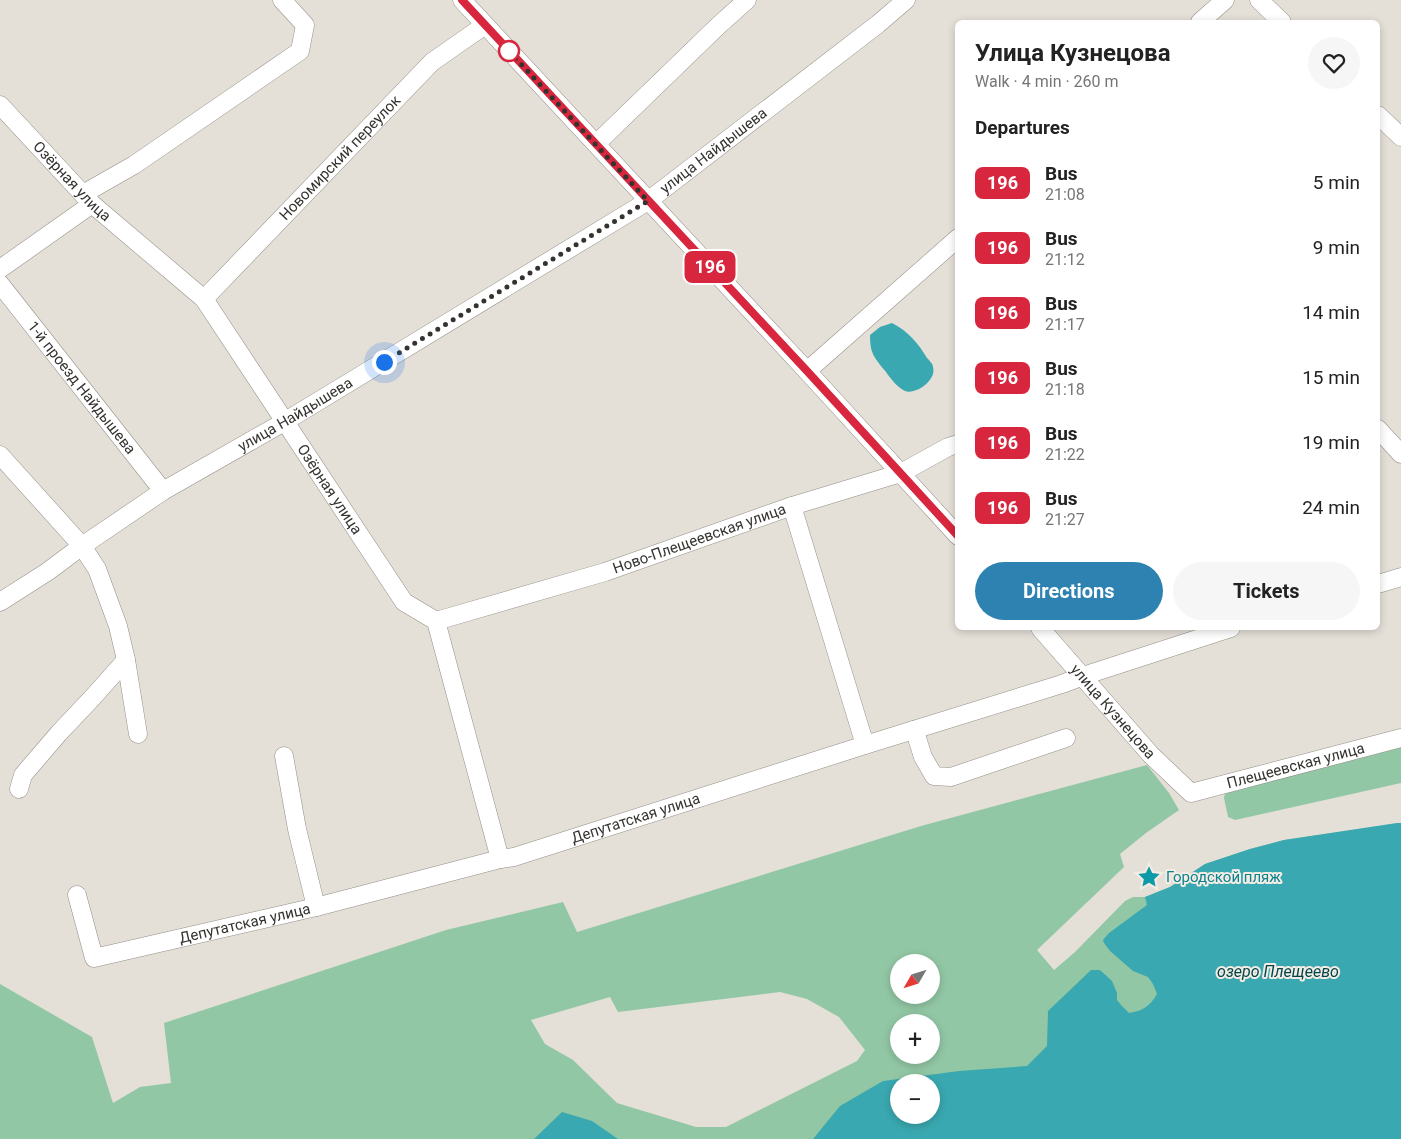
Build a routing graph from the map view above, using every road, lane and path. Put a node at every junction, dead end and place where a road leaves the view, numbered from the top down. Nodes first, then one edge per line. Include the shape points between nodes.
1 (282, 0) edge
2 (747, 0) edge
3 (906, 0) edge
4 (1225, 0) edge
5 (1259, 0) edge
6 (466, 1) edge
7 (1202, 20) edge
8 (1280, 20) edge
9 (485, 25) junction
10 (0, 105) edge
11 (1380, 117) edge
12 (1401, 137) edge
13 (596, 144) junction
14 (88, 199) junction
15 (648, 201) junction
16 (955, 241) edge
17 (0, 269) edge
18 (0, 284) edge
19 (204, 299) junction
20 (807, 371) junction
21 (284, 422) junction
22 (1380, 430) edge
23 (955, 445) edge
24 (1401, 454) edge
25 (0, 455) edge
26 (901, 473) junction
27 (163, 491) junction
28 (792, 506) junction
29 (955, 533) edge
30 (82, 546) junction
31 (1401, 577) edge
32 (1380, 583) edge
33 (0, 602) edge
34 (436, 621) junction
35 (1042, 630) edge
36 (1220, 630) edge
37 (126, 660) junction
38 (1083, 676) junction
39 (913, 730) junction
40 (138, 734) dead end
41 (1066, 738) dead end
42 (1401, 738) edge
43 (865, 745) junction
44 (284, 756) dead end
45 (19, 789) dead end
46 (1191, 793) joint
47 (500, 859) junction
48 (77, 895) dead end
49 (316, 907) junction

1 - 14 street via 305,26 300,51
2 - 13 street
3 - 15 street, улица Найдышева
4 - 7 street
5 - 8 street
6 - 9 street
9 - 13 street
9 - 19 street, Новомирский переулок via 432,62
10 - 14 street, Озёрная улица
11 - 12 street
13 - 15 street
14 - 17 street
14 - 19 street, Озёрная улица
15 - 20 street
15 - 21 street, улица Найдышева
16 - 20 street
18 - 27 street, 1-й проезд Найдышева
19 - 21 street, Озёрная улица
20 - 26 street
21 - 27 street, улица Найдышева
21 - 34 street, Озёрная улица via 404,602
22 - 24 street
23 - 26 street, Ново-Плещеевская улица
25 - 30 street
26 - 28 street, Ново-Плещеевская улица
26 - 29 street
27 - 30 street, улица Найдышева
28 - 34 street, Ново-Плещеевская улица via 605,572
28 - 43 street
30 - 33 street, улица Найдышева
30 - 37 street via 97,570 118,626
31 - 32 street
34 - 47 street
35 - 38 street, улица Кузнецова
36 - 38 street, Депутатская улица
37 - 40 street
37 - 45 street via 23,775
38 - 39 street, Депутатская улица
38 - 46 street, улица Кузнецова via 1150,755
39 - 41 street via 934,776 951,777
39 - 43 street, Депутатская улица
42 - 46 street, Плещеевская улица
43 - 47 street, Депутатская улица
44 - 49 street
47 - 49 street, Депутатская улица
48 - 49 street, Депутатская улица via 94,958

